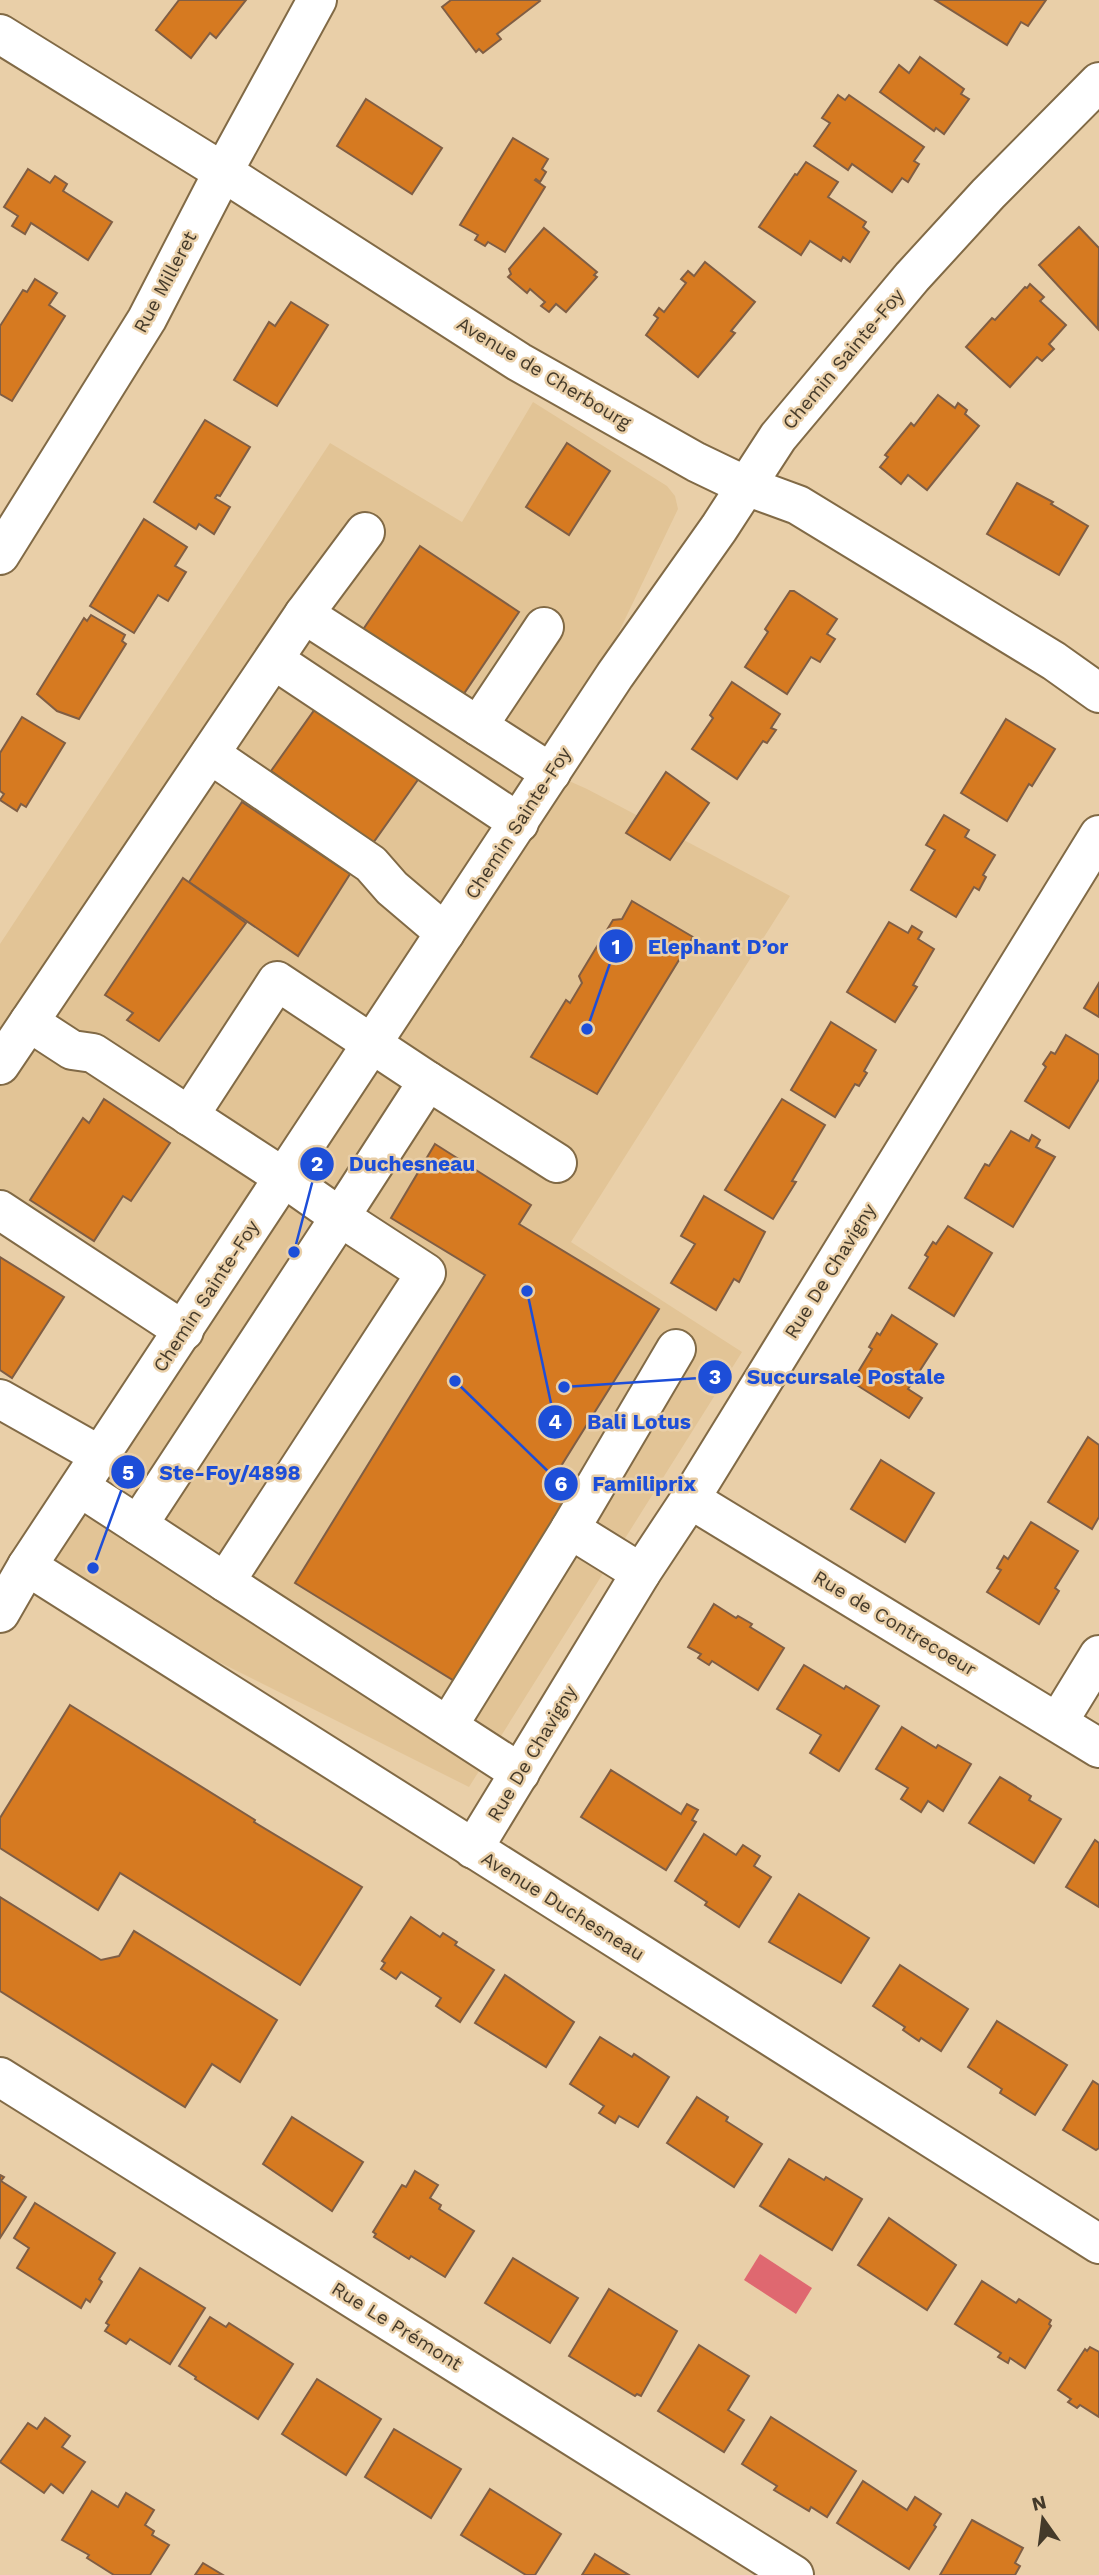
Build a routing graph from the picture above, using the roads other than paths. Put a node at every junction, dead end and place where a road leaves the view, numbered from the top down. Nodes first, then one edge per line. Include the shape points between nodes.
1 (317, 0) edge
2 (0, 34) edge
3 (1093, 97) edge
4 (223, 172) junction
5 (746, 486) junction
6 (365, 532) dead end
7 (0, 555) edge
8 (304, 614) junction
9 (544, 626) dead end
10 (274, 660) junction
11 (1099, 693) edge
12 (478, 726) junction
13 (210, 754) junction
14 (551, 774) junction
15 (519, 823) junction
16 (1099, 835) edge
17 (445, 933) junction
18 (29, 1022) junction
19 (372, 1045) junction
20 (0, 1065) edge
21 (428, 1081) junction
22 (189, 1116) junction
23 (556, 1163) dead end
24 (283, 1177) junction
25 (0, 1210) edge
26 (340, 1217) junction
27 (184, 1331) junction
28 (676, 1349) dead end
29 (0, 1399) edge
30 (101, 1456) junction
31 (80, 1488) junction
32 (690, 1499) junction
33 (138, 1525) junction
34 (570, 1529) junction
35 (27, 1566) junction
36 (641, 1573) junction
37 (225, 1583) junction
38 (0, 1613) edge
39 (1099, 1654) edge
40 (1058, 1722) junction
41 (448, 1726) junction
42 (1099, 1748) edge
43 (520, 1773) junction
44 (473, 1849) junction
45 (0, 2077) edge
46 (1099, 2244) edge
47 (794, 2575) edge

1 - 4 street, Rue Milleret
2 - 4 street, Avenue de Cherbourg
3 - 5 street, Chemin Sainte-Foy via 988,194 904,286 778,437
4 - 5 street, Avenue de Cherbourg via 519,362
4 - 7 street, Rue Milleret via 147,319
5 - 11 street, Avenue de Cherbourg via 798,505
5 - 14 street, Chemin Sainte-Foy
6 - 8 street
8 - 10 street
8 - 12 street
9 - 12 street
10 - 13 street
10 - 15 street
12 - 14 street
13 - 17 street via 371,864 391,888
13 - 18 street
14 - 15 street, Chemin Sainte-Foy
15 - 17 street, Chemin Sainte-Foy
16 - 32 street, Rue De Chavigny
17 - 19 street, Chemin Sainte-Foy
18 - 20 street
18 - 22 street via 72,1050 93,1053
19 - 21 street
19 - 22 street via 276,981
19 - 24 street, Chemin Sainte-Foy
21 - 23 street
21 - 26 street
22 - 24 street
24 - 26 street
24 - 27 street, Chemin Sainte-Foy
25 - 27 street
26 - 33 street
26 - 37 street via 426,1273
27 - 30 street, Chemin Sainte-Foy
28 - 34 street
29 - 30 street
30 - 31 street, Chemin Sainte-Foy
31 - 33 street
31 - 35 street, Chemin Sainte-Foy
32 - 36 street, Rue De Chavigny
32 - 40 street, Rue de Contrecoeur
33 - 37 street
34 - 36 street
34 - 41 street
35 - 38 street, Chemin Sainte-Foy
35 - 44 street, Avenue Duchesneau
36 - 43 street, Rue De Chavigny
37 - 41 street
39 - 40 street
40 - 42 street, Rue de Contrecoeur
41 - 43 street
43 - 44 street, Rue De Chavigny
44 - 46 street, Avenue Duchesneau
45 - 47 street, Rue Le Prémont

